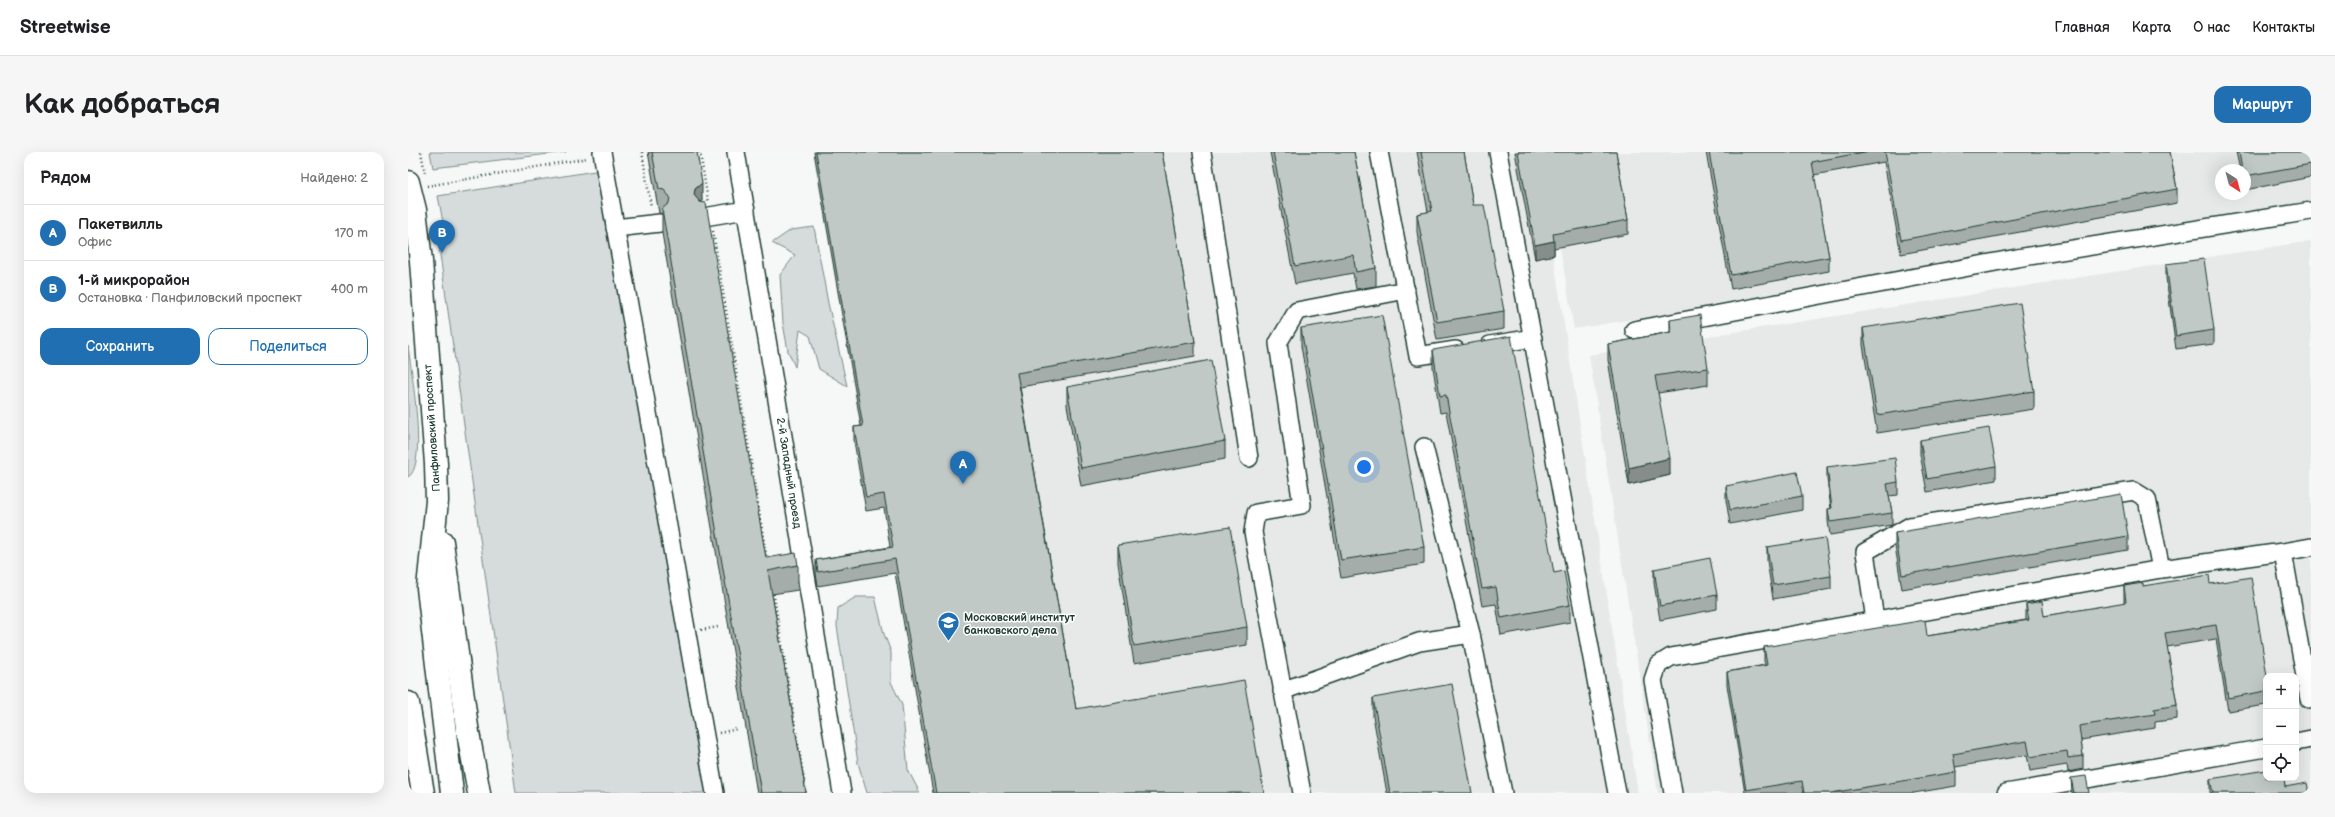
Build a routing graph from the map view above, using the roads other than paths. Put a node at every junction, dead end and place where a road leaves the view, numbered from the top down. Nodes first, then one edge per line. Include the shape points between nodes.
1 (736, 152) edge
2 (1202, 152) edge
3 (1379, 152) edge
4 (1498, 152) edge
5 (602, 154) edge
6 (414, 189) edge
7 (746, 210) junction
8 (2311, 211) edge
9 (707, 217) edge
10 (657, 224) road end
11 (615, 228) junction
12 (1406, 290) junction
13 (1634, 330) dead end
14 (1533, 338) junction
15 (1424, 447) dead end
16 (1249, 458) dead end
17 (437, 501) junction
18 (2311, 548) edge
19 (2284, 552) junction
20 (2161, 569) junction
21 (1875, 620) junction
22 (1471, 634) junction
23 (1282, 691) junction
24 (2309, 699) dead end
25 (408, 704) edge
26 (2311, 739) edge
27 (2299, 741) edge
28 (2263, 749) edge
29 (423, 793) edge
30 (452, 793) edge
31 (479, 793) edge
32 (715, 793) edge
33 (842, 793) edge
34 (1302, 793) edge
35 (1503, 793) edge
36 (1617, 793) edge
37 (1673, 793) edge
38 (2006, 793) edge

1 - 7 street, 2-й Западный проезд
2 - 16 street
3 - 12 street
4 - 14 street
5 - 11 street
6 - 17 main road, Панфиловский проспект
7 - 9 street
7 - 33 street, 2-й Западный проезд
8 - 13 street via 2017,258
10 - 11 street
11 - 32 street
12 - 14 street via 1418,356
12 - 23 street via 1296,311 1278,343 1302,505 1256,513 1253,532
14 - 36 street
15 - 22 street
17 - 30 main road, Панфиловский проспект via 428,588
17 - 31 main road via 448,599
18 - 19 street
19 - 20 street
19 - 24 street
20 - 21 street
20 - 21 street via 2147,499 2134,491 1910,526 1865,552
21 - 37 street via 1671,657 1658,665 1653,680
22 - 23 street via 1420,642
22 - 35 street
23 - 34 street
25 - 29 main road
26 - 27 street
28 - 38 street

